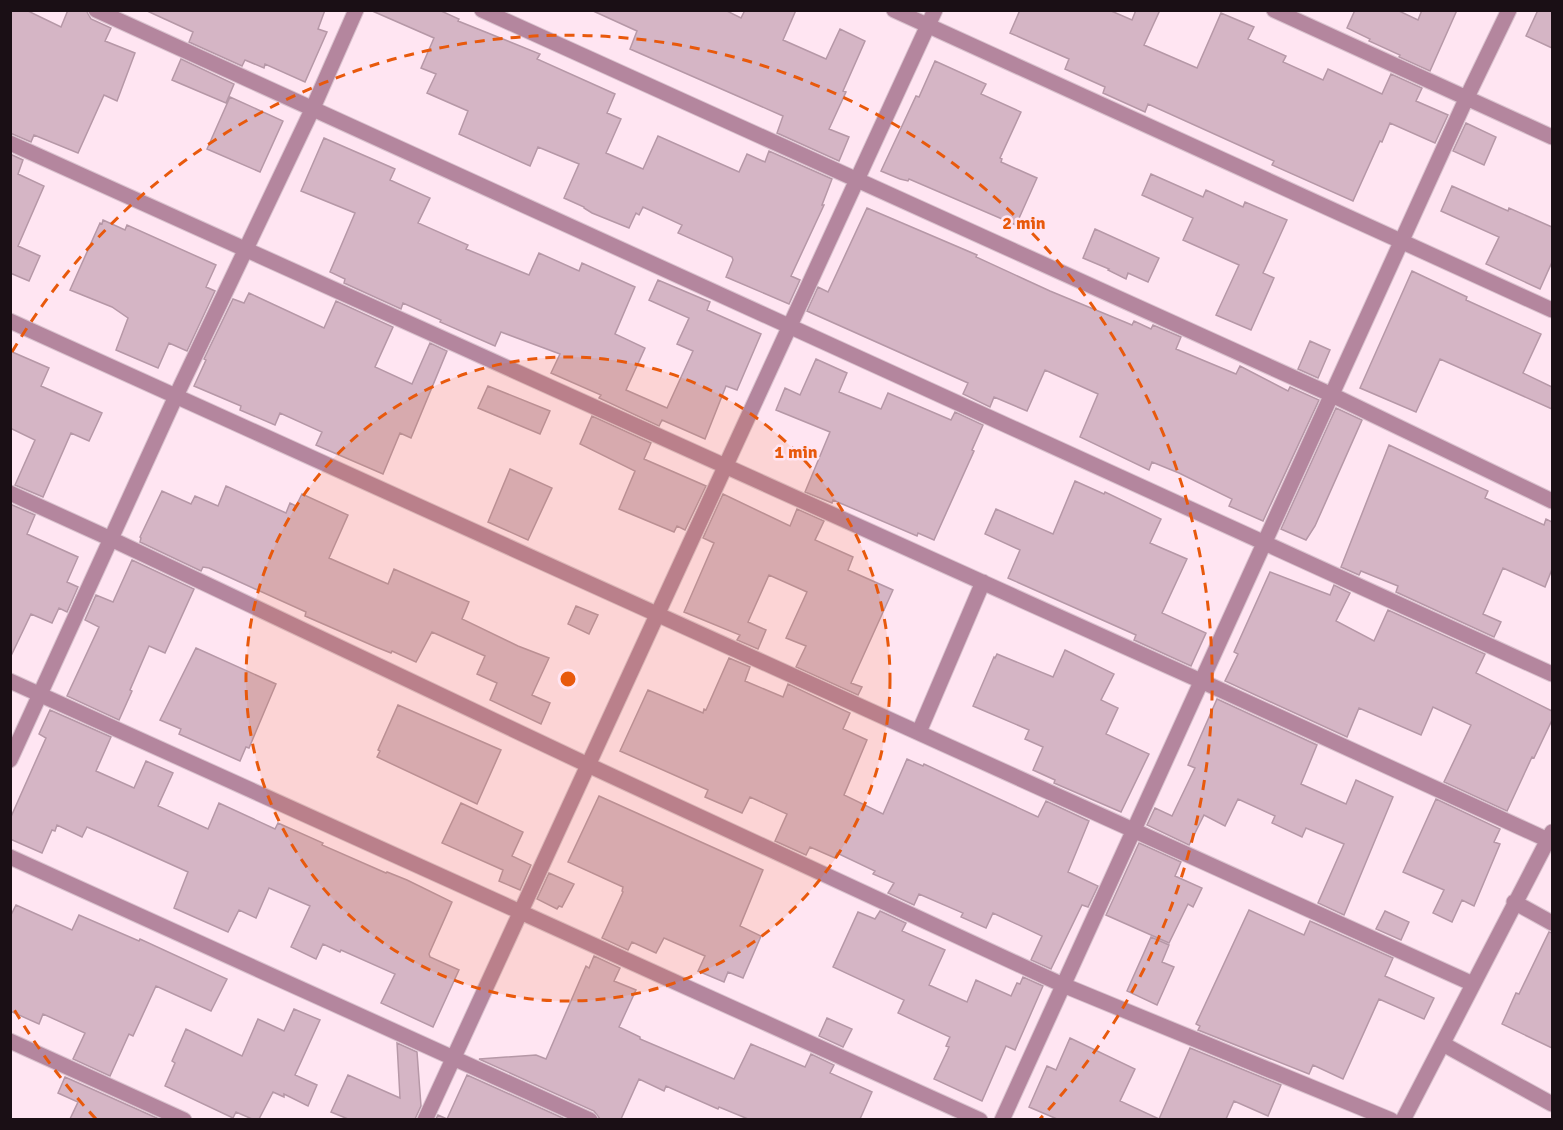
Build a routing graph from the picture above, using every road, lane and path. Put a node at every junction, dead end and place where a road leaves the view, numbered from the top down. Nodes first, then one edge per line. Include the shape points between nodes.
1 (96, 10) edge
2 (356, 10) edge
3 (482, 10) edge
4 (894, 10) edge
5 (935, 10) edge
6 (1274, 10) edge
7 (1509, 10) edge
8 (928, 26) junction
9 (1467, 98) junction
10 (312, 110) junction
11 (1552, 137) edge
12 (10, 142) edge
13 (857, 180) junction
14 (1402, 240) junction
15 (247, 250) junction
16 (1552, 310) edge
17 (10, 321) edge
18 (790, 327) junction
19 (1332, 395) junction
20 (176, 396) junction
21 (726, 466) junction
22 (10, 493) edge
23 (1552, 501) edge
24 (111, 539) junction
25 (1265, 542) junction
26 (983, 582) junction
27 (658, 614) junction
28 (1552, 674) edge
29 (10, 681) edge
30 (1202, 681) junction
31 (40, 694) junction
32 (919, 732) junction
33 (10, 760) edge
34 (588, 765) junction
35 (1134, 829) junction
36 (1550, 836) edge
37 (10, 857) edge
38 (1514, 902) junction
39 (521, 912) junction
40 (1552, 923) edge
41 (1473, 984) junction
42 (1064, 985) junction
43 (10, 1041) edge
44 (1443, 1044) junction
45 (454, 1058) junction
46 (1552, 1104) edge
47 (184, 1119) edge
48 (425, 1119) edge
49 (590, 1119) edge
50 (980, 1119) edge
51 (1002, 1119) edge
52 (1391, 1119) edge
53 (1403, 1119) edge

1 - 10 street
2 - 10 street
3 - 13 street
4 - 8 street
5 - 8 street
6 - 9 street
7 - 9 street
8 - 13 street
8 - 14 street
9 - 11 street
9 - 14 street
10 - 15 street
10 - 18 street
12 - 15 street
13 - 18 street
13 - 19 street
14 - 16 street
14 - 19 street
15 - 20 street
15 - 21 street
17 - 20 street
18 - 21 street
18 - 25 street
19 - 23 street
19 - 25 street
20 - 24 street
20 - 27 street
21 - 26 street
21 - 27 street
22 - 24 street
24 - 31 street
24 - 34 street
25 - 28 street
25 - 30 street
26 - 30 street
26 - 32 street
27 - 32 street
27 - 34 street
29 - 31 street
30 - 35 street
30 - 36 street
31 - 33 street
31 - 39 street
32 - 35 street
34 - 39 street
34 - 42 street
35 - 41 street
35 - 42 street
36 - 38 street
37 - 45 street
38 - 40 street
38 - 41 street
39 - 45 street
39 - 50 street
41 - 44 street
42 - 51 street
42 - 52 street
43 - 47 street
44 - 46 street
44 - 53 street
45 - 48 street
45 - 49 street

